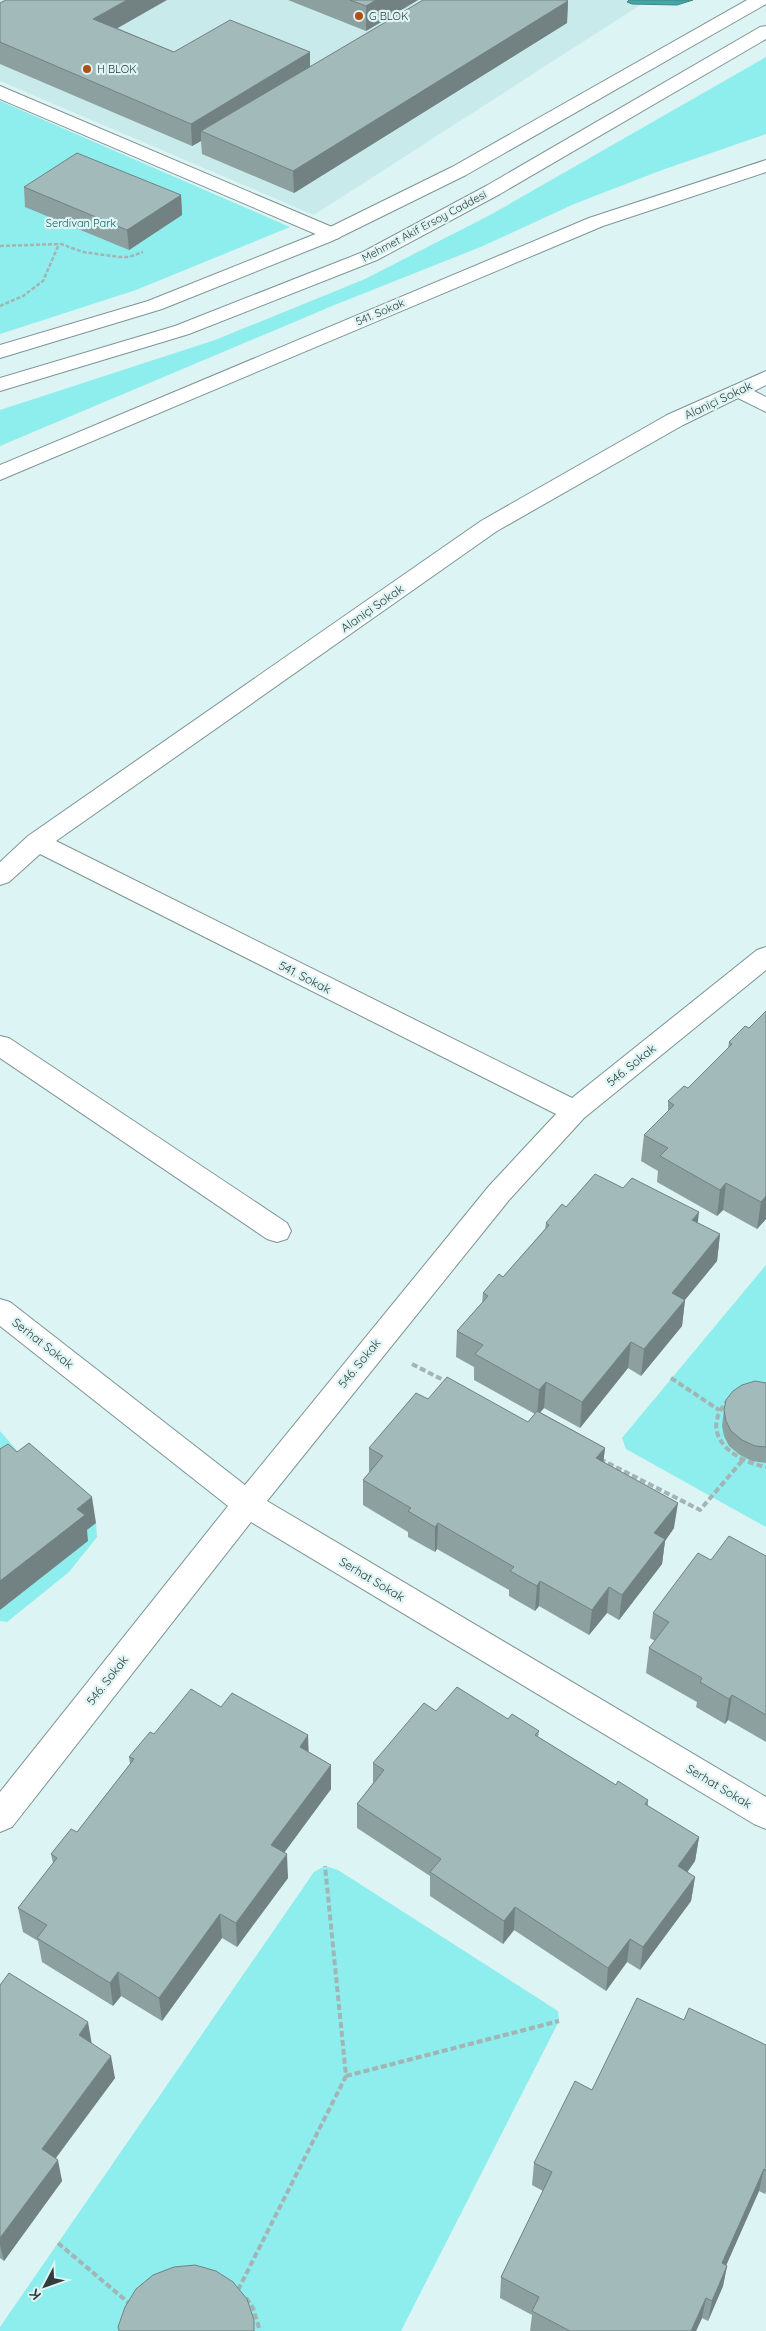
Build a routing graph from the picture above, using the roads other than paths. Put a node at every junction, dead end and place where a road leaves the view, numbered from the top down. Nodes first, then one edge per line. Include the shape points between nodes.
1 (760, 0) edge
2 (766, 31) edge
3 (0, 92) edge
4 (766, 166) edge
5 (332, 234) junction
6 (0, 352) edge
7 (766, 377) edge
8 (0, 385) edge
9 (738, 390) junction
10 (766, 406) edge
11 (0, 473) edge
12 (37, 842) junction
13 (0, 876) edge
14 (765, 958) edge
15 (0, 1045) edge
16 (574, 1111) junction
17 (277, 1231) dead end
18 (0, 1310) edge
19 (247, 1504) junction
20 (766, 1814) edge
21 (0, 1817) edge

1 - 5 street via 459,170
2 - 8 street, Mehmet Akif Ersoy Caddesi via 493,190 370,256 182,330
3 - 5 street
4 - 11 street, 541. Sokak via 596,222
5 - 6 street via 155,305
7 - 9 street, Alaniçi Sokak
9 - 10 street
9 - 12 street, Alaniçi Sokak via 675,420 489,526
12 - 13 street, Alaniçi Sokak
12 - 16 street, 541. Sokak
14 - 16 street, 546. Sokak
15 - 17 street
16 - 19 street, 546. Sokak via 498,1193
18 - 19 street, Serhat Sokak
19 - 20 street, Serhat Sokak
19 - 21 street, 546. Sokak

